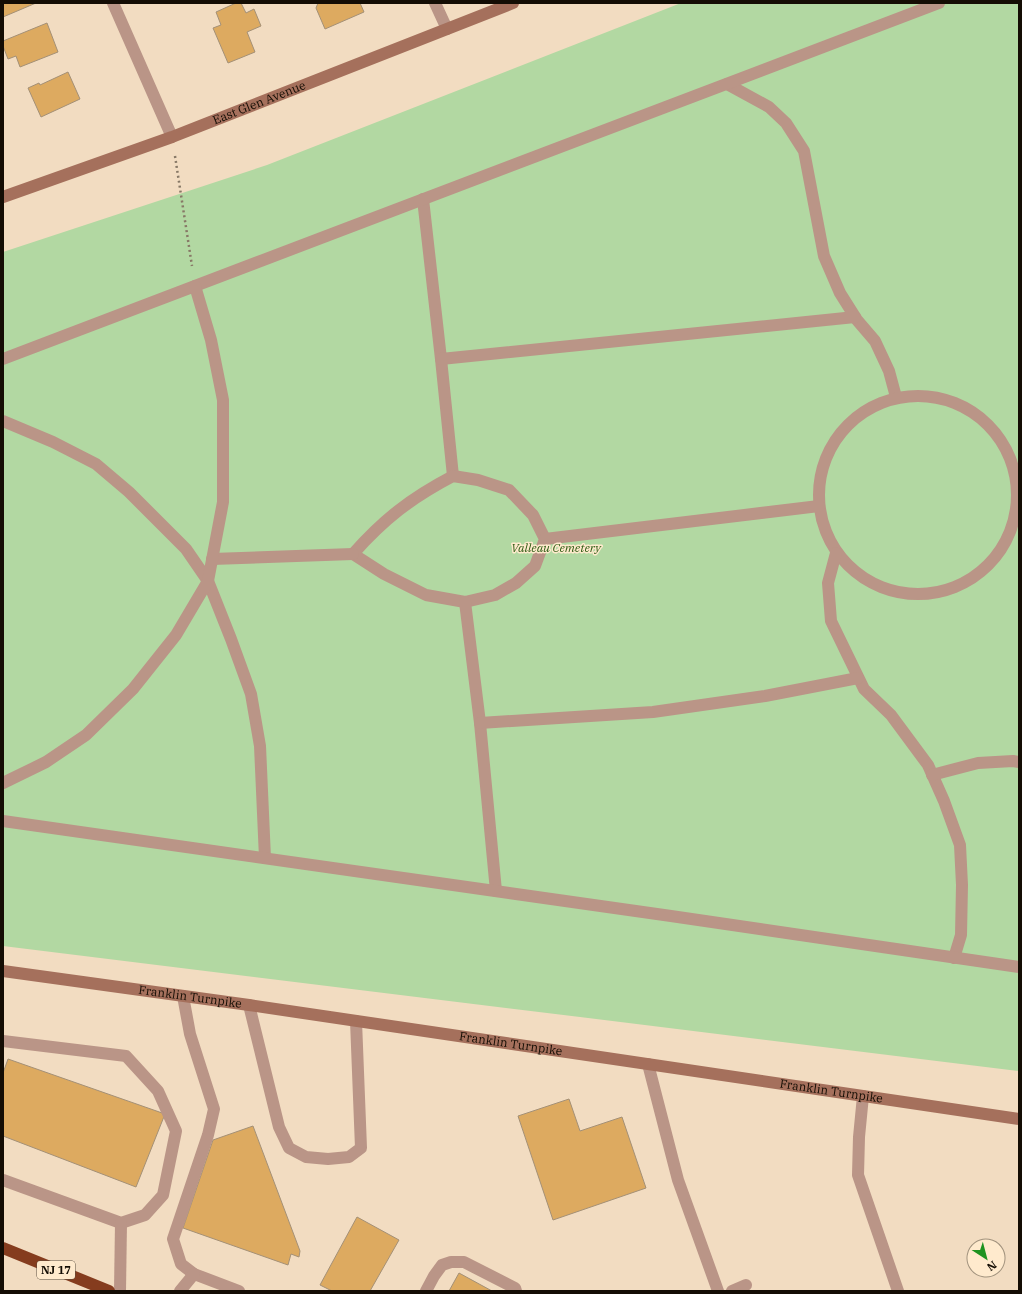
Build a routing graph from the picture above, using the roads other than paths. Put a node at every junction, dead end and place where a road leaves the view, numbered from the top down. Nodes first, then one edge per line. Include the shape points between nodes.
1 (113, 3) edge
2 (435, 3) edge
3 (513, 3) edge
4 (939, 3) edge
5 (447, 29) junction
6 (727, 84) junction
7 (172, 138) junction
8 (3, 197) edge
9 (423, 200) junction
10 (195, 286) junction
11 (855, 317) junction
12 (3, 359) edge
13 (441, 359) junction
14 (896, 397) junction
15 (3, 421) edge
16 (453, 476) junction
17 (1018, 486) edge
18 (819, 506) junction
19 (545, 539) junction
20 (836, 553) junction
21 (353, 554) junction
22 (212, 559) junction
23 (208, 581) junction
24 (465, 602) junction
25 (858, 678) junction
26 (480, 723) junction
27 (1019, 762) edge
28 (932, 775) junction
29 (3, 783) edge
30 (3, 821) edge
31 (265, 858) junction
32 (496, 891) junction
33 (954, 958) junction
34 (1019, 967) edge
35 (3, 971) edge
36 (183, 996) junction
37 (249, 1005) junction
38 (356, 1021) junction
39 (3, 1040) edge
40 (648, 1064) junction
41 (863, 1096) junction
42 (1019, 1119) edge
43 (3, 1180) edge
44 (121, 1223) junction
45 (3, 1248) edge
46 (194, 1274) junction
47 (746, 1286) dead end
48 (109, 1291) edge
49 (120, 1291) edge
50 (180, 1291) edge
51 (239, 1291) edge
52 (426, 1291) edge
53 (516, 1291) edge
54 (718, 1291) edge
55 (732, 1291) edge
56 (898, 1291) edge

1 - 7 street
2 - 5 street
3 - 5 street, East Glen Avenue
4 - 6 street
5 - 7 street, East Glen Avenue
6 - 9 street
6 - 11 street via 769,107 786,123 804,151 824,256 840,293
7 - 8 street, East Glen Avenue
9 - 10 street
9 - 13 street
10 - 12 street
10 - 22 street via 211,340 224,400 223,502
11 - 13 street
11 - 14 street via 875,341 889,371
13 - 16 street
14 - 17 street via 924,395 959,404 994,431 1012,463
14 - 18 street via 870,407 841,431 821,468 817,492
15 - 23 street via 96,464 129,492 186,549
16 - 19 street via 478,480 509,490 533,515
16 - 21 street via 398,509 370,534
17 - 20 street via 1017,507 1009,537 991,563 964,584 928,595 887,591 852,571
18 - 19 street
18 - 20 street via 822,527
19 - 24 street via 536,566 516,583 495,595
20 - 25 street via 828,582 831,621
21 - 22 street
21 - 24 street via 384,574 426,595
22 - 23 street
23 - 29 street via 176,635 133,689 86,735 46,762
23 - 31 street via 251,694 260,746
24 - 26 street
25 - 26 street via 765,696 653,712
25 - 28 street via 864,689 892,715 928,765
26 - 32 street
27 - 28 street via 978,763
28 - 33 street via 960,845 961,935
30 - 31 street
31 - 32 street
32 - 33 street
33 - 34 street
35 - 36 street, Franklin Turnpike
36 - 37 street, Franklin Turnpike
36 - 46 street via 190,1034 214,1110 208,1136 173,1239 181,1264
37 - 38 street, Franklin Turnpike
37 - 38 street via 279,1127 289,1148 306,1157 349,1157 361,1148
38 - 40 street, Franklin Turnpike
39 - 44 street via 126,1056 158,1091 176,1131 163,1195 145,1215
40 - 41 street, Franklin Turnpike
40 - 54 street via 678,1180
41 - 42 street, Franklin Turnpike
41 - 56 street via 858,1175
43 - 44 street
44 - 49 street
45 - 48 highway, NJ 17
46 - 50 street
46 - 51 street
47 - 55 street
52 - 53 street via 442,1265 464,1262 515,1288

